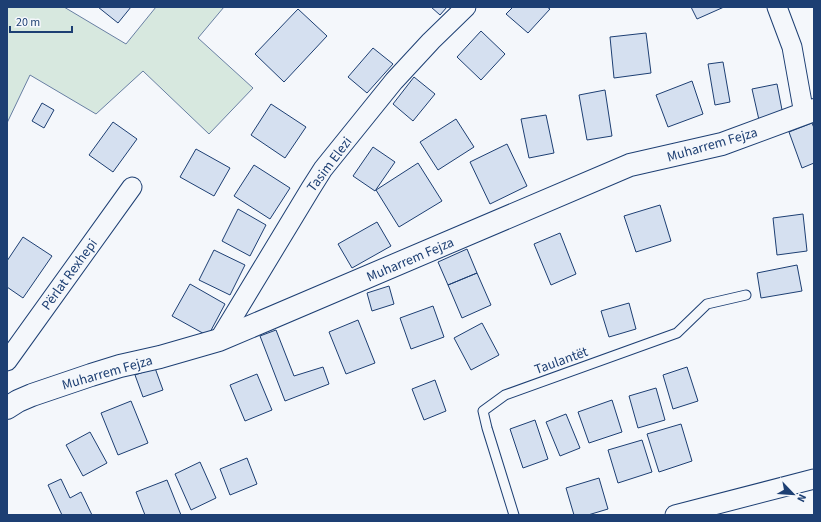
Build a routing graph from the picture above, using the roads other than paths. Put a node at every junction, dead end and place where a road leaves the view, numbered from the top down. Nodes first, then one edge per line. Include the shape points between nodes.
1 (466, 7) edge
2 (777, 7) edge
3 (809, 112) edge
4 (132, 187) dead end
5 (746, 295) dead end
6 (219, 340) junction
7 (7, 361) edge
8 (7, 408) edge
9 (814, 479) edge
10 (514, 515) edge
11 (675, 515) edge

1 - 6 street, Tasim Elezi via 394,81 323,169
2 - 3 street via 792,47
3 - 6 street, Muharrem Fejza via 722,144 630,165
4 - 7 street, Përlat Rexhepi
5 - 10 lane, Taulantët via 707,304 677,333 505,395 483,411
6 - 8 street, Muharrem Fejza via 91,375 32,395
9 - 11 street

